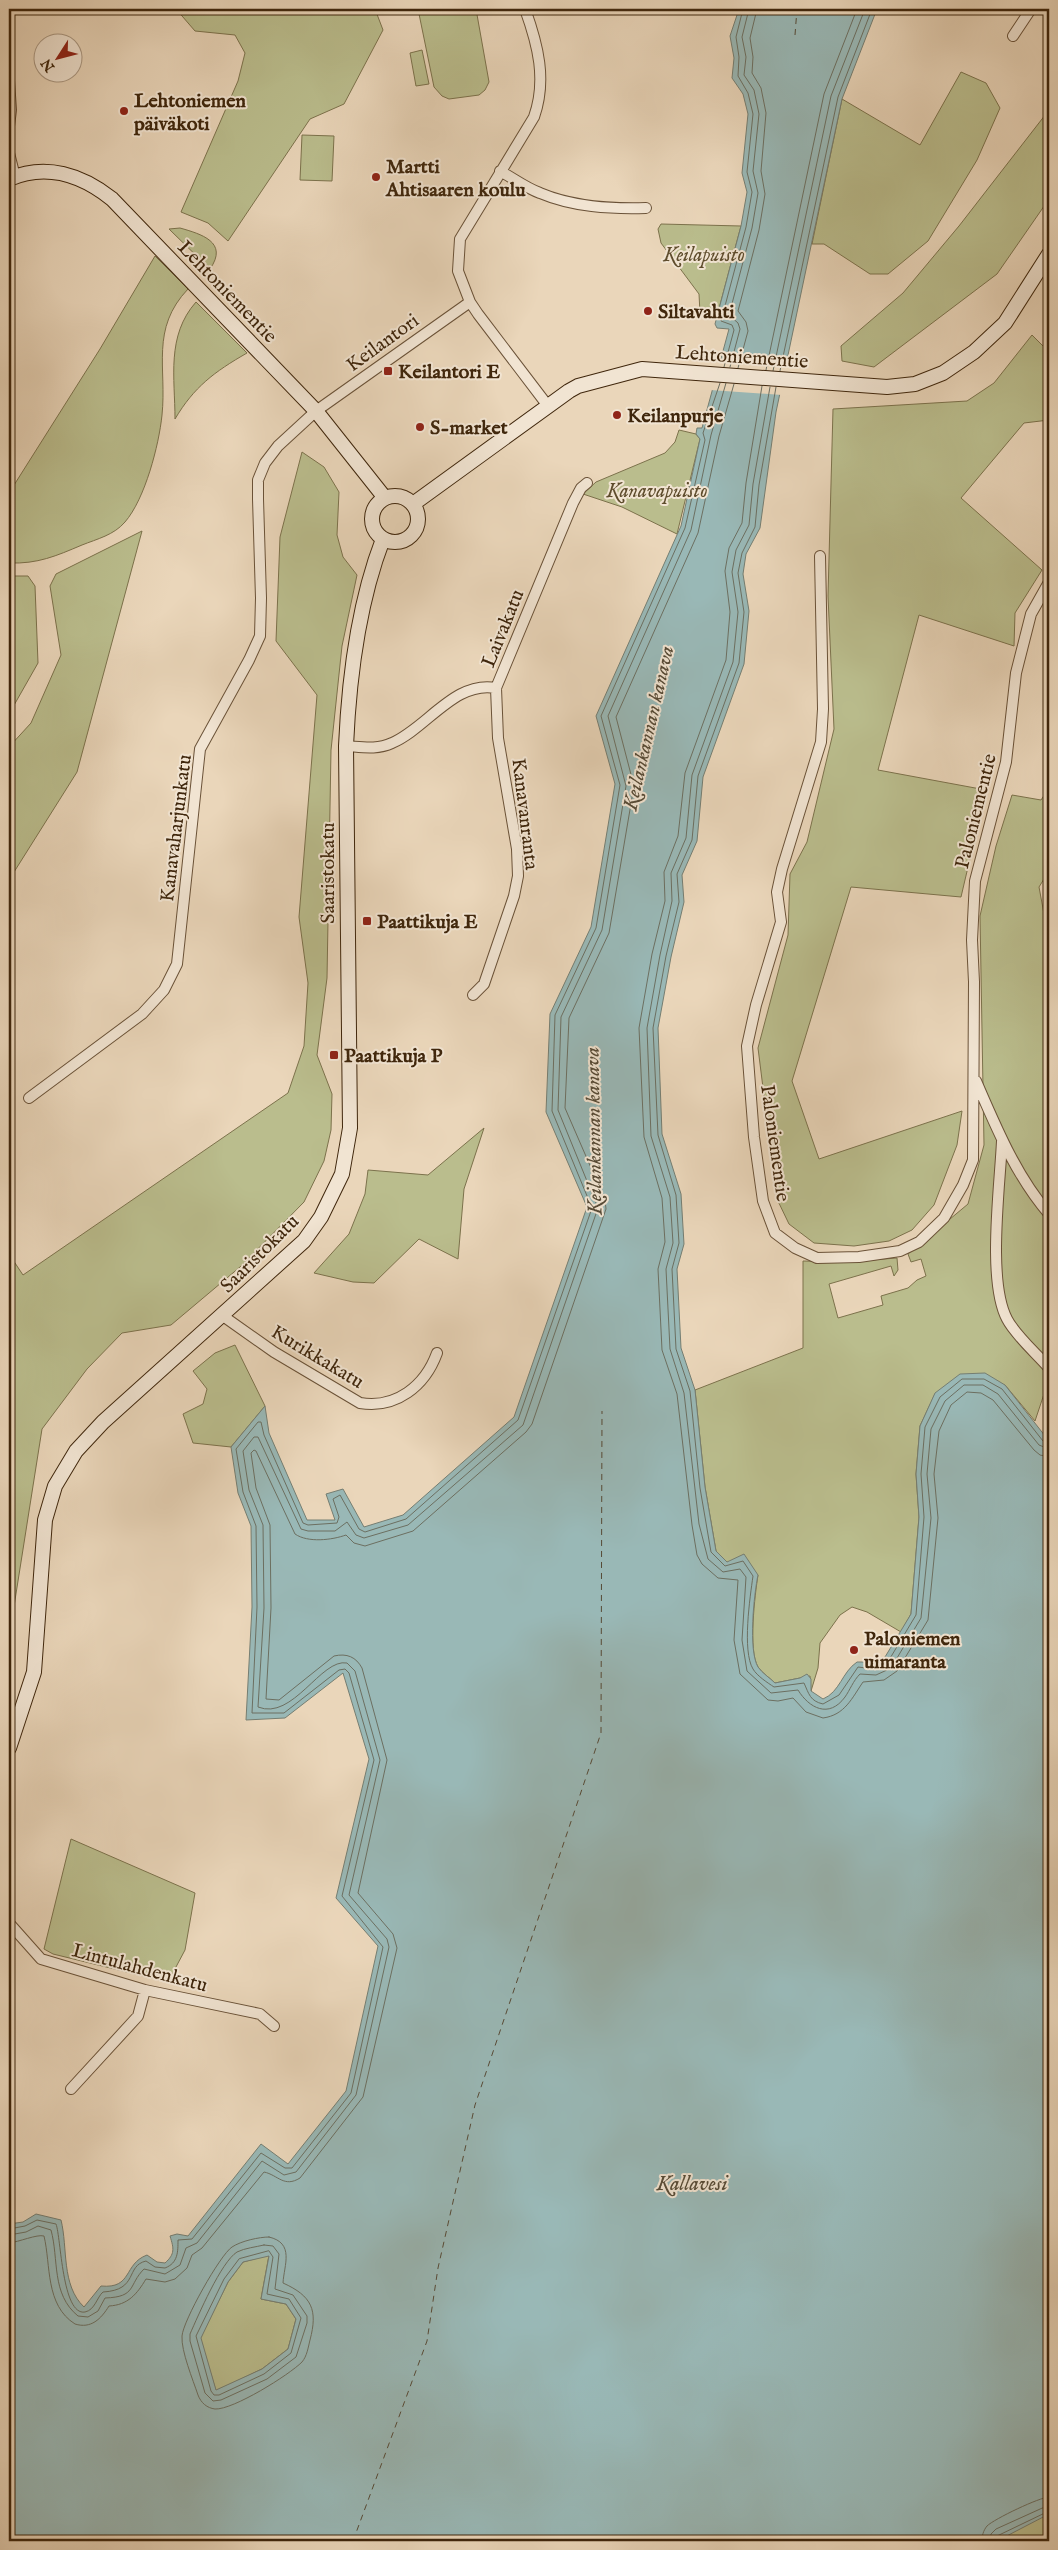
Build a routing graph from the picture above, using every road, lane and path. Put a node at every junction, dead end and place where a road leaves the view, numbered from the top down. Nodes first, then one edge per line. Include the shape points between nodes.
1 (525, 9) edge
2 (1031, 9) edge
3 (1013, 36) dead end
4 (9, 82) edge
5 (9, 126) edge
6 (9, 153) edge
7 (500, 171) junction
8 (12, 178) edge
9 (646, 208) dead end
10 (1049, 254) edge
11 (470, 302) junction
12 (548, 406) junction
13 (316, 411) junction
14 (588, 483) dead end
15 (385, 498) junction
16 (413, 504) junction
17 (383, 538) junction
18 (820, 556) dead end
19 (1049, 582) edge
20 (496, 688) junction
21 (346, 746) junction
22 (473, 995) dead end
23 (974, 1078) junction
24 (29, 1098) dead end
25 (1002, 1141) junction
26 (1049, 1214) edge
27 (223, 1316) junction
28 (437, 1353) dead end
29 (1049, 1368) edge
30 (9, 1748) edge
31 (9, 1922) edge
32 (145, 1990) junction
33 (274, 2026) dead end
34 (71, 2089) dead end

1 - 7 street via 538,57 541,97 534,117
2 - 3 street
4 - 5 street
6 - 8 street
7 - 9 street via 538,193 563,202 614,209
7 - 11 street via 460,239 458,270
8 - 13 main road, Lehtoniementie via 33,172 72,174 100,189
10 - 12 main road, Lehtoniementie via 1005,323 974,352 943,373 915,384 887,387 642,369 578,386
11 - 12 street
11 - 13 street, Keilantori
12 - 16 main road, Lehtoniementie
13 - 15 main road, Lehtoniementie
13 - 24 street, Kanavaharjunkatu via 278,446 264,463 258,480 260,636 200,750 178,964 164,990 142,1014
14 - 20 street, Laivakatu via 581,488 573,503
15 - 16 main road via 403,497
15 - 17 main road via 372,514 374,528
16 - 17 main road via 418,516 413,534 395,542
17 - 21 main road, Saaristokatu via 376,556 349,687
18 - 23 street, Paloniementie via 821,742 782,869 777,892 781,922 756,1004 748,1046 759,1173 775,1233 795,1248 817,1258 882,1255 919,1242 944,1218 964,1185 973,1160
19 - 23 street, Paloniementie via 1031,614 1016,674 1006,762 976,881 972,940
20 - 21 street, Laivakatu via 484,686 468,690 393,743 376,748
20 - 22 street, Kanavanranta via 498,738 517,849 518,876 484,984
21 - 27 main road, Saaristokatu via 350,1128 342,1174 321,1217 304,1241
23 - 25 street
25 - 26 street via 1038,1202
25 - 29 street via 996,1264 1000,1300 1007,1320
27 - 28 street, Kurikkakatu via 274,1352 360,1403 376,1405 393,1401 417,1385 432,1369
27 - 30 main road, Saaristokatu via 102,1422 76,1450 55,1486 45,1520 34,1672
31 - 32 street, Lintulahdenkatu via 40,1959
32 - 33 street, Lintulahdenkatu via 260,2014
32 - 34 street via 138,2016

